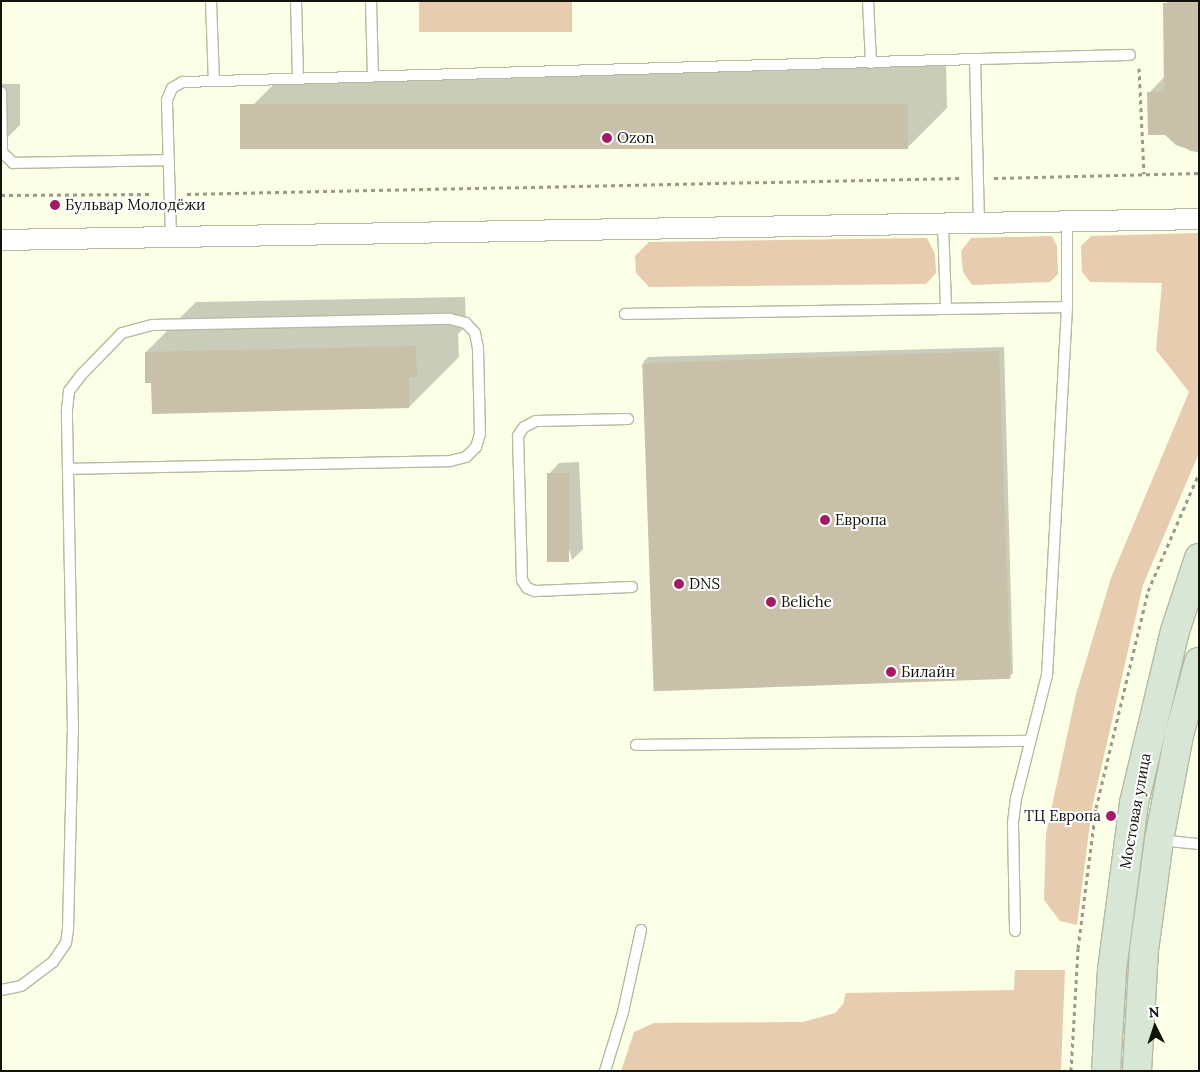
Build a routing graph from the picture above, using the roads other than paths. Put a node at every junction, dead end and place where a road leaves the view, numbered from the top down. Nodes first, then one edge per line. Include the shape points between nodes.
1 (211, 1) edge
2 (296, 1) edge
3 (371, 1) edge
4 (868, 1) edge
5 (1130, 55) road end
6 (976, 60) junction
7 (871, 63) junction
8 (373, 76) junction
9 (298, 78) junction
10 (214, 81) junction
11 (1, 92) edge
12 (169, 160) junction
13 (1066, 220) junction
14 (1199, 220) edge
15 (979, 222) junction
16 (943, 224) junction
17 (171, 237) junction
18 (1, 240) edge
19 (946, 307) junction
20 (1067, 307) junction
21 (625, 314) dead end
22 (628, 419) dead end
23 (68, 469) junction
24 (1199, 558) edge
25 (632, 587) dead end
26 (1199, 662) edge
27 (1030, 741) junction
28 (636, 745) dead end
29 (1159, 840) junction
30 (1199, 844) edge
31 (641, 930) dead end
32 (1015, 930) dead end
33 (1, 990) edge
34 (605, 1071) edge
35 (1106, 1071) edge
36 (1137, 1071) edge

1 - 10 lane
2 - 9 lane
3 - 8 lane
4 - 7 lane
5 - 6 lane
6 - 7 lane
6 - 15 lane
7 - 8 lane
8 - 9 lane
9 - 10 lane
10 - 12 lane via 183,82 172,88 168,100
11 - 12 lane via 2,152 13,163
12 - 17 lane
13 - 14 street
13 - 15 street
13 - 20 lane
15 - 16 street
16 - 17 street
16 - 19 lane
17 - 18 street
19 - 20 lane
19 - 21 lane
20 - 27 lane via 1046,674
22 - 25 lane via 536,421 524,427 518,436 522,580 526,588 535,591
23 - 23 lane via 69,391 112,341 134,328 450,319 466,323 475,333 480,434 476,447 466,457 450,461
23 - 33 lane via 74,731 68,930 66,943 53,962 20,986
24 - 35 main road, Мостовая улица via 1174,631 1134,803 1112,970
26 - 29 main road, Мостовая улица via 1179,735
27 - 28 lane
27 - 32 lane via 1012,824
29 - 30 lane
29 - 36 main road, Мостовая улица via 1144,950
31 - 34 lane via 623,1012

